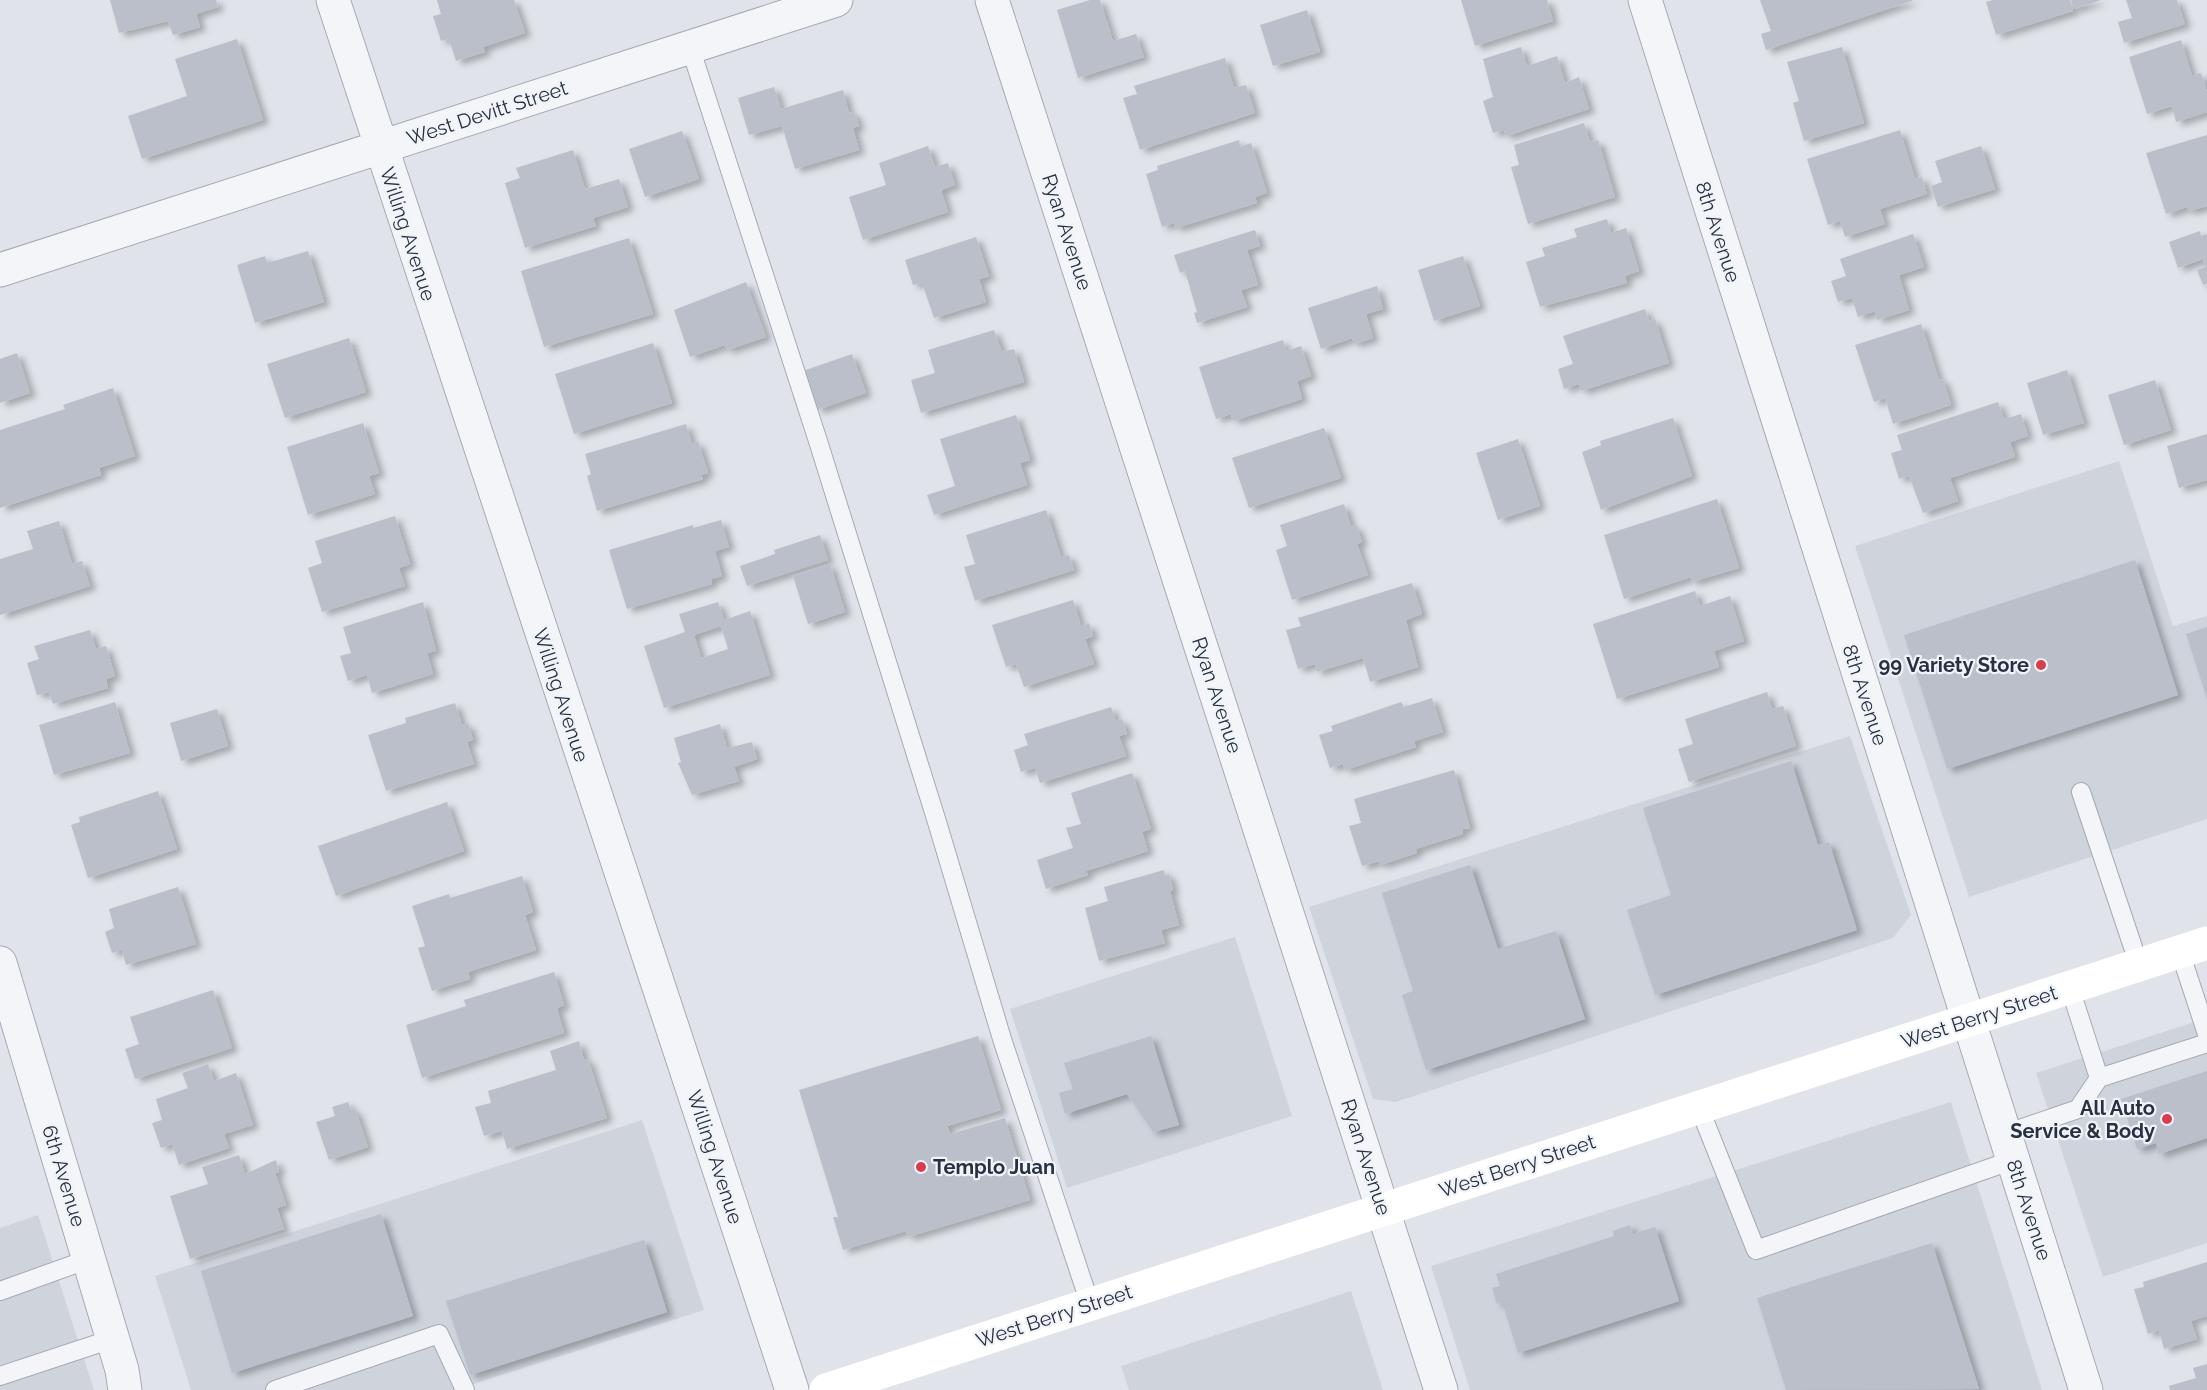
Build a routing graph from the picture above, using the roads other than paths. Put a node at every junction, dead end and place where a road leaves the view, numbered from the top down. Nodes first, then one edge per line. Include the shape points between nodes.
1 (333, 0) edge
2 (836, 0) edge
3 (992, 0) edge
4 (1645, 0) edge
5 (690, 47) junction
6 (379, 147) junction
7 (0, 270) edge
8 (2081, 792) dead end
9 (2193, 947) edge
10 (0, 963) edge
11 (2139, 965) junction
12 (2070, 987) junction
13 (1968, 1020) junction
14 (2207, 1034) edge
15 (2207, 1043) edge
16 (2099, 1078) junction
17 (1699, 1107) junction
18 (2009, 1147) junction
19 (1384, 1210) junction
20 (89, 1259) junction
21 (0, 1291) edge
22 (1090, 1304) junction
23 (112, 1339) junction
24 (0, 1376) edge
25 (125, 1390) edge
26 (275, 1390) edge
27 (465, 1390) edge
28 (792, 1390) edge
29 (826, 1390) edge
30 (1441, 1390) edge
31 (2086, 1390) edge

1 - 6 street, Willing Avenue
2 - 5 street, West Devitt Street
3 - 19 street, Ryan Avenue
4 - 13 street, 8th Avenue
5 - 6 street, West Devitt Street
5 - 22 lane via 818,441 1002,1039
6 - 7 street, West Devitt Street
6 - 28 street, Willing Avenue
8 - 11 lane
9 - 11 main road, West Berry Street
9 - 14 lane
10 - 20 street, 6th Avenue
11 - 12 main road, West Berry Street
12 - 13 main road, West Berry Street
12 - 16 lane
13 - 17 main road, West Berry Street
13 - 18 street, 8th Avenue
15 - 16 lane
16 - 18 lane via 2078,1109
17 - 18 lane via 1756,1250
17 - 19 main road, West Berry Street
18 - 31 street, 8th Avenue
19 - 22 main road, West Berry Street
19 - 30 street, Ryan Avenue
20 - 21 lane
20 - 23 street, 6th Avenue
22 - 29 main road, West Berry Street
23 - 24 lane
23 - 25 street, 6th Avenue
26 - 27 lane via 440,1334

